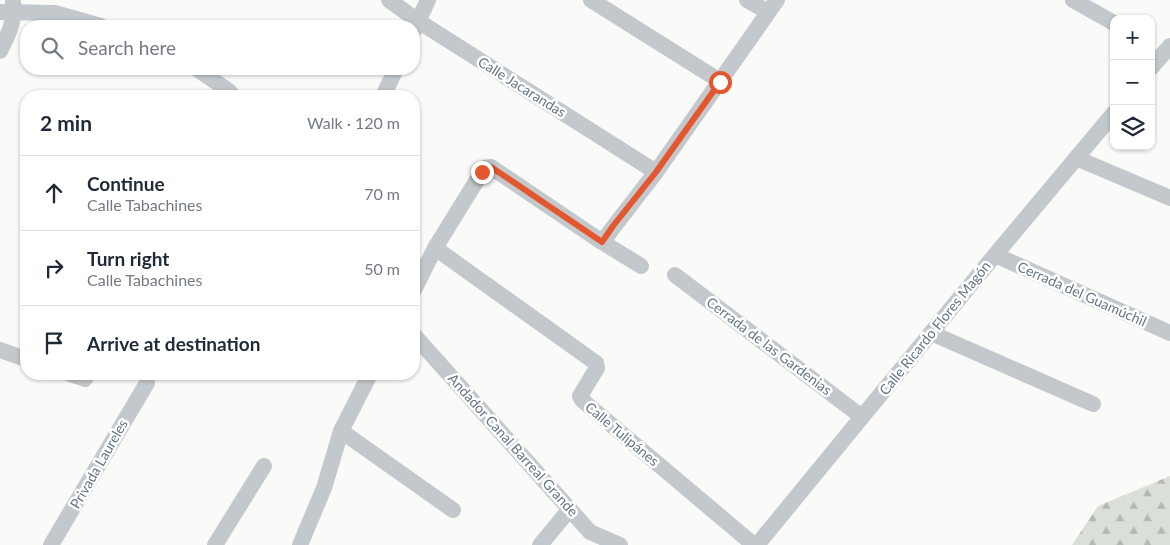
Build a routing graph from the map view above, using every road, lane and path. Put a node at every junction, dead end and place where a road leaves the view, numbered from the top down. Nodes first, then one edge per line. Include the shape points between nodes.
1 (389, 0) edge
2 (428, 0) edge
3 (591, 0) edge
4 (747, 0) edge
5 (1073, 0) edge
6 (8, 6) edge
7 (773, 6) edge
8 (80, 20) edge
9 (410, 20) edge
10 (419, 20) edge
11 (1110, 22) edge
12 (420, 28) edge
13 (0, 51) edge
14 (206, 75) edge
15 (393, 75) edge
16 (720, 82) junction
17 (228, 90) edge
18 (386, 90) edge
19 (1110, 118) edge
20 (1076, 158) junction
21 (656, 172) junction
22 (1170, 198) edge
23 (602, 242) junction
24 (435, 248) junction
25 (994, 255) junction
26 (641, 266) dead end
27 (676, 275) dead end
28 (420, 278) edge
29 (931, 333) junction
30 (1170, 333) edge
31 (420, 342) edge
32 (0, 350) edge
33 (20, 357) edge
34 (367, 380) edge
35 (146, 383) dead end
36 (1093, 404) dead end
37 (862, 417) junction
38 (341, 431) junction
39 (264, 466) dead end
40 (570, 509) junction
41 (453, 510) dead end
42 (51, 545) edge
43 (216, 545) edge
44 (300, 545) edge
45 (540, 545) edge
46 (620, 545) edge
47 (756, 545) edge

1 - 9 street, Calle Jacarandas
2 - 10 street
3 - 16 street
4 - 7 street
5 - 11 street
6 - 8 street
6 - 13 street via 12,24
7 - 16 street
12 - 21 street, Calle Jacarandas
14 - 17 street
15 - 18 street
16 - 21 street
19 - 20 street, Calle Ricardo Flores Magón
20 - 22 street
20 - 25 street, Calle Ricardo Flores Magón
21 - 23 street
23 - 24 street via 491,167 482,172
23 - 26 street
24 - 28 street
24 - 47 street, Calle Tulipánes via 596,363 597,368 580,396 582,400
25 - 29 street, Calle Ricardo Flores Magón
25 - 30 street, Cerrada del Guamúchil
27 - 37 street, Cerrada de las Gardenias
29 - 36 street
29 - 37 street, Calle Ricardo Flores Magón
31 - 40 street, Andador Canal Barreal Grande
32 - 33 street
34 - 38 street
35 - 42 street, Privada Laureles
37 - 47 street, Calle Ricardo Flores Magón
38 - 41 street
38 - 44 street via 324,488
39 - 43 street
40 - 45 street
40 - 46 street, Andador Canal Barreal Grande via 590,532

